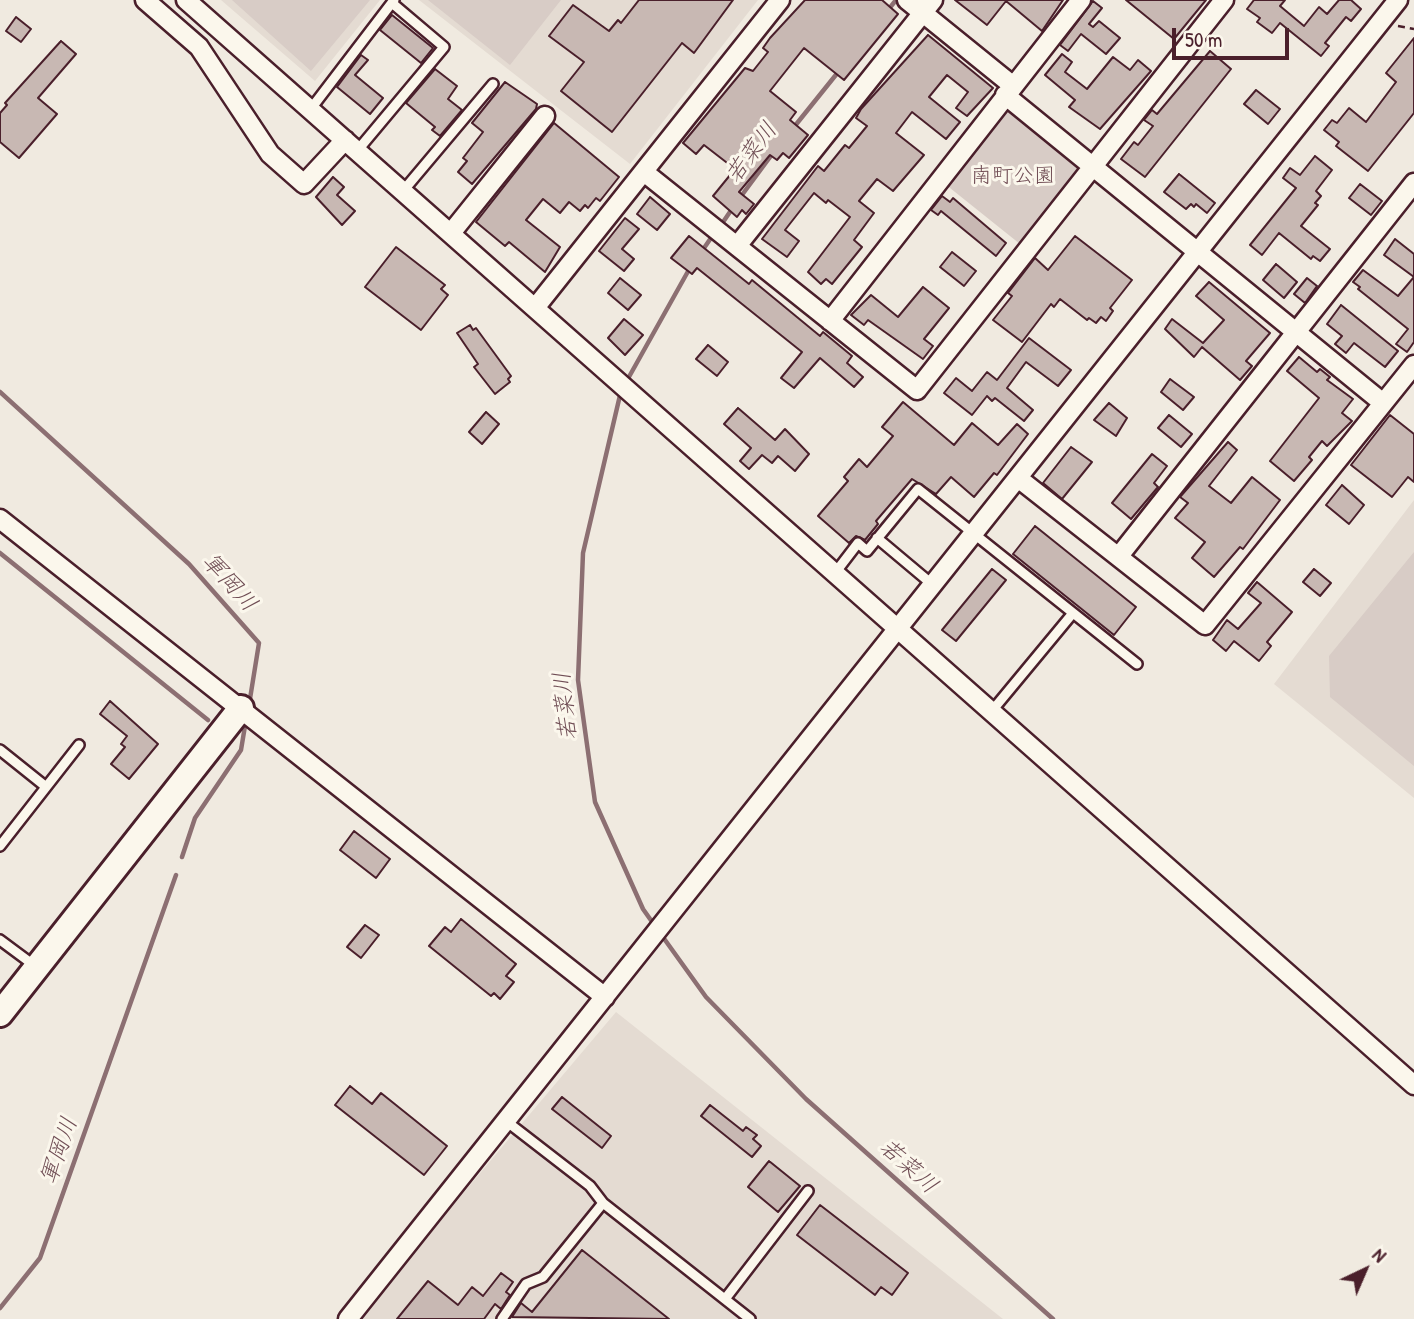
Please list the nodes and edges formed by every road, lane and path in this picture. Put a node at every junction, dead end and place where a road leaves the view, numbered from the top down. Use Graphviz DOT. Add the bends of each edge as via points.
graph roads {
  1 [pos="145,0"];
  2 [pos="186,0"];
  3 [pos="780,0"];
  4 [pos="907,0"];
  5 [pos="1081,0"];
  6 [pos="1224,0"];
  7 [pos="1398,0"];
  8 [pos="393,2"];
  9 [pos="928,7"];
  10 [pos="493,84"];
  11 [pos="1009,90"];
  12 [pos="310,110"];
  13 [pos="545,116"];
  14 [pos="351,145"];
  15 [pos="1091,167"];
  16 [pos="644,172"];
  17 [pos="1414,183"];
  18 [pos="403,191"];
  19 [pos="451,233"];
  20 [pos="737,246"];
  21 [pos="1200,251"];
  22 [pos="535,308"];
  23 [pos="830,321"];
  24 [pos="1297,332"];
  25 [pos="1414,365"];
  26 [pos="1383,403"];
  27 [pos="1018,478"];
  28 [pos="0,519"];
  29 [pos="974,534"];
  30 [pos="877,538"];
  31 [pos="1119,556"];
  32 [pos="835,573"];
  33 [pos="933,585"];
  34 [pos="1073,613"];
  35 [pos="898,629"];
  36 [pos="1137,664"];
  37 [pos="241,708"];
  38 [pos="991,712"];
  39 [pos="79,745"];
  40 [pos="0,750"];
  41 [pos="45,786"];
  42 [pos="0,846"];
  43 [pos="0,940"];
  44 [pos="36,968"];
  45 [pos="605,997"];
  46 [pos="0,1014"];
  47 [pos="1414,1085"];
  48 [pos="506,1121"];
  49 [pos="808,1191"];
  50 [pos="603,1203"];
  51 [pos="724,1299"];
  52 [pos="348,1319"];
  53 [pos="502,1319"];
  54 [pos="750,1319"];
  1 -- 14 [label="street" via="199,47 270,155 304,184"];
  2 -- 12 [label="street"];
  3 -- 16 [label="street"];
  4 -- 9 [label="street"];
  5 -- 11 [label="street"];
  6 -- 15 [label="street"];
  7 -- 21 [label="street"];
  8 -- 12 [label="lane"];
  8 -- 14 [label="lane" via="444,47"];
  9 -- 11 [label="street"];
  9 -- 20 [label="street"];
  10 -- 18 [label="lane"];
  11 -- 15 [label="street"];
  11 -- 23 [label="street"];
  12 -- 14 [label="street"];
  13 -- 19 [label="street"];
  14 -- 18 [label="street"];
  15 -- 21 [label="street"];
  15 -- 23 [label="street" via="916,390"];
  16 -- 20 [label="street"];
  16 -- 22 [label="street"];
  17 -- 24 [label="street"];
  18 -- 19 [label="street"];
  19 -- 22 [label="street"];
  20 -- 23 [label="street"];
  21 -- 24 [label="street"];
  21 -- 27 [label="street"];
  22 -- 32 [label="street"];
  24 -- 26 [label="street"];
  24 -- 31 [label="street"];
  25 -- 26 [label="street"];
  26 -- 31 [label="street" via="1205,625"];
  27 -- 29 [label="street"];
  27 -- 31 [label="street"];
  28 -- 37 [label="street"];
  29 -- 30 [label="lane" via="918,489"];
  29 -- 33 [label="street"];
  29 -- 34 [label="lane"];
  30 -- 32 [label="lane" via="867,551 858,543"];
  30 -- 33 [label="lane"];
  32 -- 35 [label="street"];
  33 -- 35 [label="street"];
  34 -- 36 [label="lane"];
  34 -- 38 [label="lane"];
  35 -- 38 [label="street"];
  35 -- 45 [label="street"];
  37 -- 44 [label="street"];
  37 -- 45 [label="street"];
  38 -- 47 [label="street"];
  39 -- 41 [label="lane"];
  40 -- 41 [label="lane"];
  41 -- 42 [label="lane"];
  43 -- 44 [label="lane"];
  44 -- 46 [label="street"];
  45 -- 48 [label="street"];
  48 -- 50 [label="lane" via="590,1186"];
  48 -- 52 [label="street"];
  49 -- 51 [label="lane"];
  50 -- 51 [label="lane"];
  50 -- 53 [label="lane" via="543,1277 527,1284"];
  51 -- 54 [label="lane"];
}
